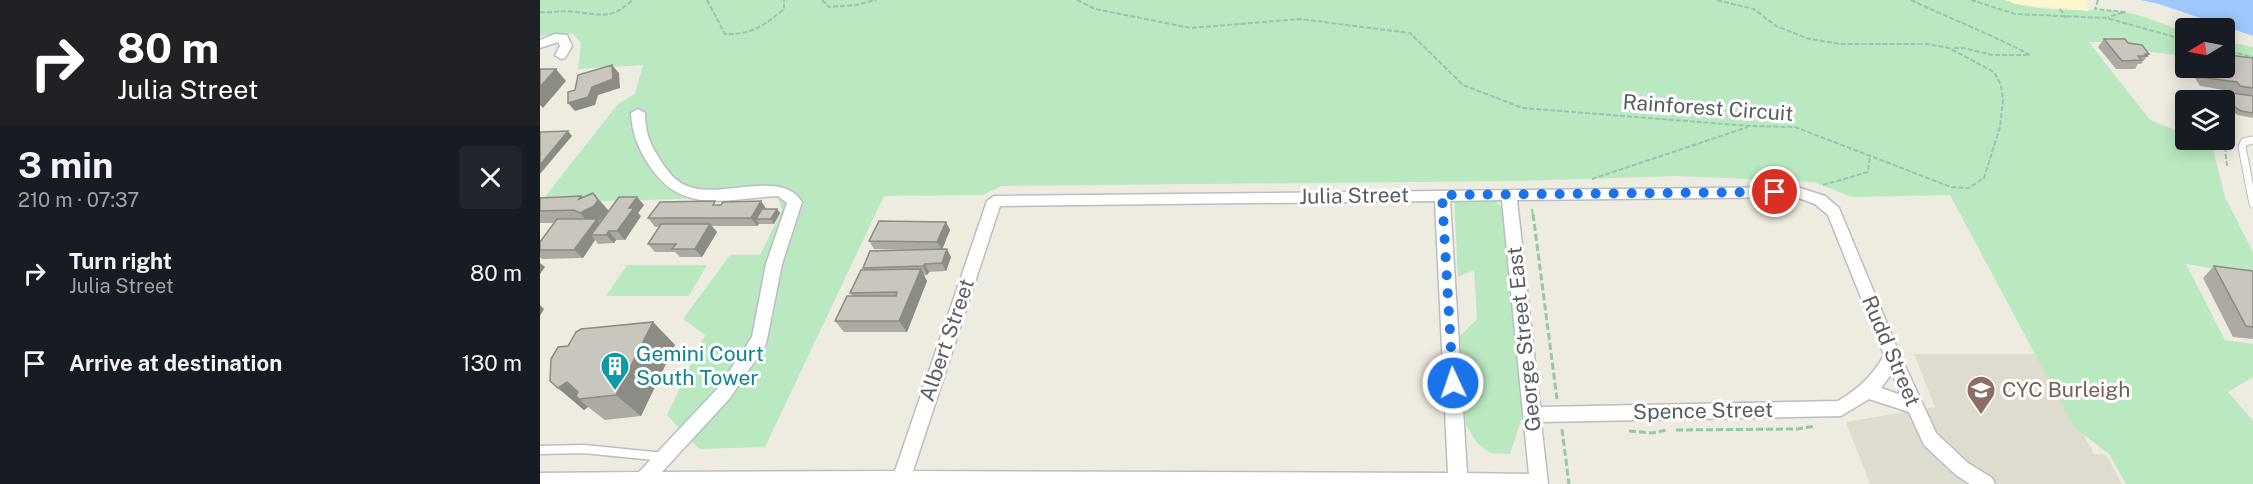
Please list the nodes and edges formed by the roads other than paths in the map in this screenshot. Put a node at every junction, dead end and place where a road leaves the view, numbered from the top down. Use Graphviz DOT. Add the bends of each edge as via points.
graph roads {
  1 [pos="540,44"];
  2 [pos="561,55"];
  3 [pos="638,113"];
  4 [pos="2253,140"];
  5 [pos="1509,194"];
  6 [pos="1442,195"];
  7 [pos="1820,200"];
  8 [pos="994,201"];
  9 [pos="2253,204"];
  10 [pos="1892,355"];
  11 [pos="1869,392"];
  12 [pos="1914,406"];
  13 [pos="1532,415"];
  14 [pos="540,450"];
  15 [pos="667,457"];
  16 [pos="644,479"];
  17 [pos="900,479"];
  18 [pos="540,481"];
  19 [pos="1024,482"];
  20 [pos="1228,482"];
  21 [pos="1458,482"];
  22 [pos="1539,483"];
  23 [pos="1986,484"];
  1 -- 2 [label="street" via="564,38 566,46"];
  3 -- 15 [label="street" via="643,145 659,170 681,190 704,194 780,191 795,202 774,264 760,339 724,393"];
  4 -- 9 [label="lane" via="2244,142 2242,147"];
  5 -- 6 [label="street, Julia Street"];
  5 -- 7 [label="street, Julia Street" via="1797,192"];
  5 -- 13 [label="street, George Street East"];
  6 -- 8 [label="street, Julia Street"];
  6 -- 21 [label="street"];
  7 -- 10 [label="street, Rudd Street" via="1834,212"];
  8 -- 17 [label="street, Albert Street"];
  10 -- 11 [label="street, Spence Street"];
  10 -- 12 [label="street, Rudd Street"];
  11 -- 12 [label="street"];
  11 -- 13 [label="street, Spence Street" via="1841,408"];
  12 -- 23 [label="street, Rudd Street" via="1930,439 1962,469"];
  13 -- 22 [label="street, George Street East"];
  14 -- 15 [label="lane" via="595,450"];
  15 -- 16 [label="street"];
  16 -- 17 [label="street"];
  16 -- 18 [label="street"];
  17 -- 19 [label="street"];
  19 -- 20 [label="street"];
  20 -- 21 [label="street"];
  21 -- 22 [label="street"];
}
